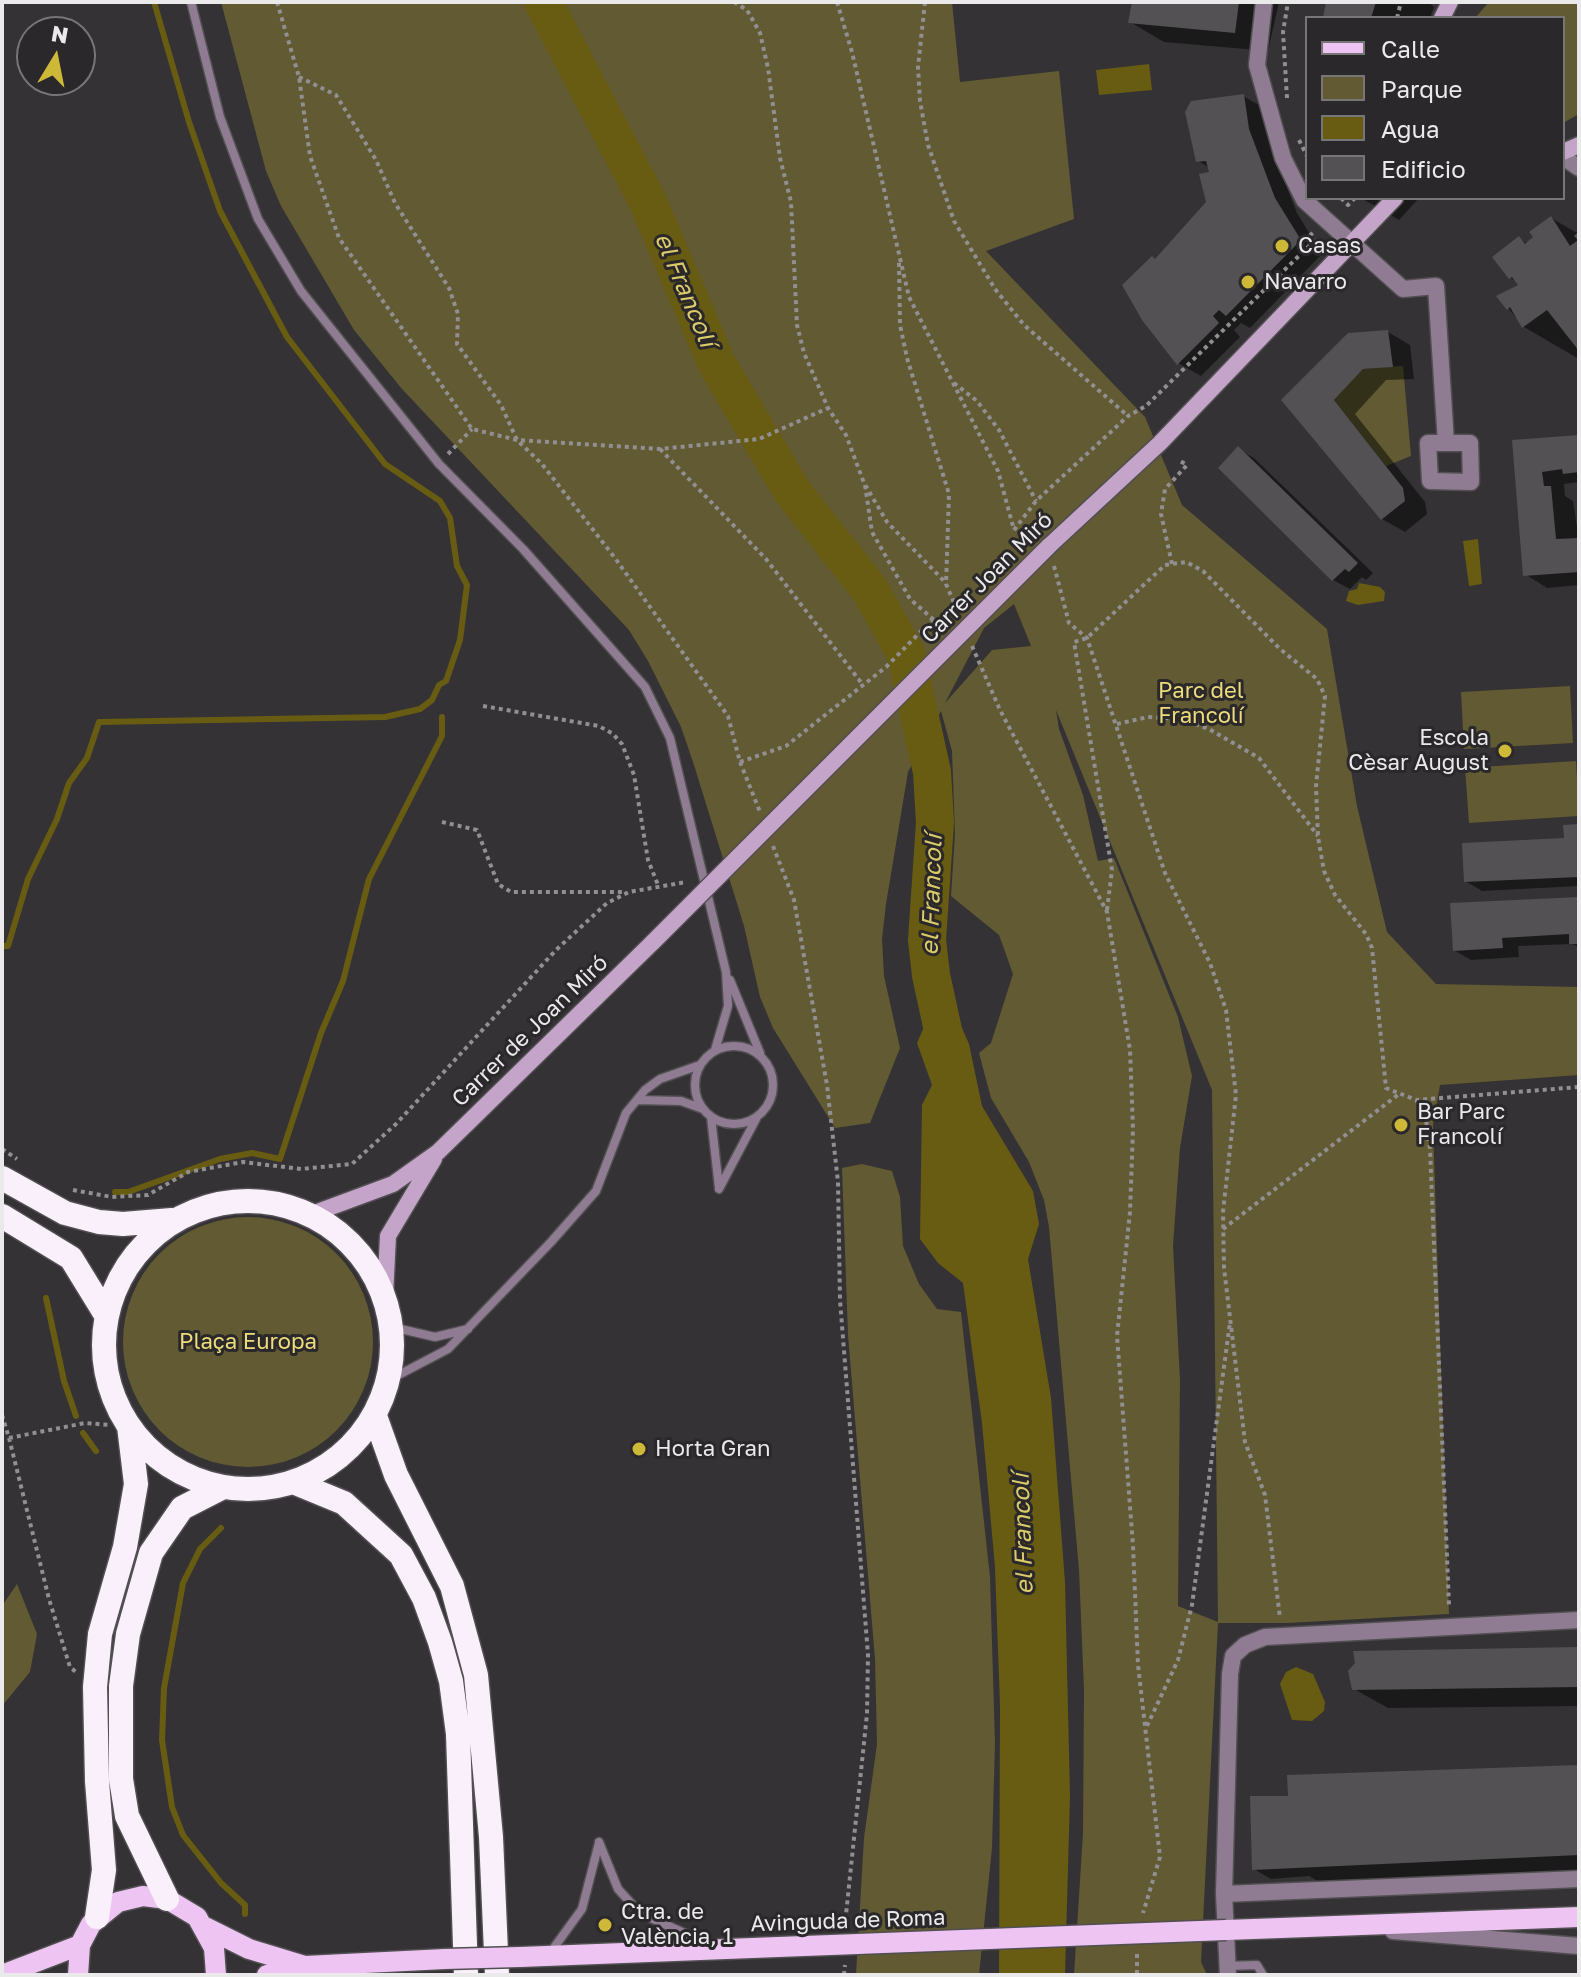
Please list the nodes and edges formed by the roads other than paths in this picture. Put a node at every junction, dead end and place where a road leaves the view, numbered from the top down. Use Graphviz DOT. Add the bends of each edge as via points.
graph roads {
  1 [pos="191,2"];
  2 [pos="1264,2"];
  3 [pos="1393,200"];
  4 [pos="1349,243"];
  5 [pos="1446,443"];
  6 [pos="653,942"];
  7 [pos="726,972"];
  8 [pos="715,1050"];
  9 [pos="762,1056"];
  10 [pos="700,1065"];
  11 [pos="637,1100"];
  12 [pos="703,1109"];
  13 [pos="711,1117"];
  14 [pos="757,1117"];
  15 [pos="438,1152"];
  16 [pos="2,1178"];
  17 [pos="312,1214"];
  18 [pos="9,1220"];
  19 [pos="175,1220"];
  20 [pos="385,1297"];
  21 [pos="106,1315"];
  22 [pos="392,1327"];
  23 [pos="469,1329"];
  24 [pos="389,1380"];
  25 [pos="375,1416"];
  26 [pos="129,1426"];
  27 [pos="293,1482"];
  28 [pos="223,1487"];
  29 [pos="1579,1620"];
  30 [pos="1579,1879"];
  31 [pos="1224,1894"];
  32 [pos="167,1899"];
  33 [pos="97,1917"];
  34 [pos="1579,1917"];
  35 [pos="1344,1926"];
  36 [pos="205,1927"];
  37 [pos="1226,1930"];
  38 [pos="80,1945"];
  39 [pos="1579,1946"];
  40 [pos="720,1950"];
  41 [pos="548,1955"];
  42 [pos="305,1966"];
  43 [pos="1228,1971"];
  44 [pos="2,1975"];
  45 [pos="78,1975"];
  46 [pos="216,1975"];
  47 [pos="267,1975"];
  48 [pos="466,1975"];
  49 [pos="497,1975"];
  50 [pos="1263,1975"];
  1 -- 7 [label="lane" via="220,117 258,219 301,291 439,464 523,549 645,687 670,738"];
  2 -- 4 [label="street" via="1257,65 1283,158 1304,200"];
  3 -- 4 [label="street, Carrer Joan Miró"];
  4 -- 5 [label="street" via="1403,289 1436,286"];
  4 -- 6 [label="street, Carrer Joan Miró, bridge" via="1160,443 1049,546"];
  6 -- 15 [label="street, Carrer de Joan Miró"];
  7 -- 8 [label="lane" via="728,1006"];
  7 -- 9 [label="lane"];
  8 -- 9 [label="lane" via="740,1046"];
  8 -- 10 [label="lane"];
  9 -- 14 [label="lane" via="773,1088"];
  10 -- 11 [label="lane" via="660,1079"];
  10 -- 12 [label="lane" via="695,1088"];
  11 -- 12 [label="lane" via="681,1101"];
  11 -- 23 [label="lane" via="615,1137 596,1191"];
  12 -- 13 [label="lane"];
  13 -- 14 [label="lane" via="734,1124"];
  13 -- 14 [label="lane" via="719,1189"];
  15 -- 17 [label="street, Carrer de Joan Miró" via="393,1184"];
  15 -- 20 [label="street, Carrer de Joan Miró" via="388,1236"];
  16 -- 19 [label="highway" via="65,1213 99,1222"];
  17 -- 19 [label="highway" via="245,1200"];
  17 -- 20 [label="highway" via="351,1243"];
  18 -- 21 [label="highway" via="71,1258"];
  19 -- 21 [label="highway" via="155,1234 124,1271"];
  20 -- 22 [label="highway"];
  21 -- 26 [label="highway" via="106,1373"];
  22 -- 23 [label="lane" via="435,1337"];
  22 -- 24 [label="highway"];
  23 -- 24 [label="lane" via="448,1349"];
  24 -- 25 [label="highway"];
  25 -- 27 [label="highway" via="349,1449"];
  25 -- 49 [label="highway" via="396,1475 452,1586 476,1675"];
  26 -- 28 [label="highway" via="170,1466"];
  26 -- 33 [label="highway" via="136,1484 125,1547 100,1634 95,1687 104,1870"];
  27 -- 28 [label="highway"];
  27 -- 48 [label="highway" via="344,1503 401,1555 440,1642 458,1734"];
  28 -- 32 [label="highway" via="182,1508 151,1553 126,1647 121,1686 127,1816"];
  29 -- 31 [label="street" via="1265,1637 1245,1645 1233,1656 1230,1674"];
  30 -- 31 [label="street"];
  31 -- 37 [label="street"];
  32 -- 33 [label="main road" via="127,1899"];
  32 -- 36 [label="main road, Avinguda de Roma" via="188,1909"];
  33 -- 38 [label="main road"];
  34 -- 35 [label="main road, Avinguda de Roma"];
  35 -- 37 [label="main road, Avinguda de Roma"];
  35 -- 39 [label="street, Avinguda de Roma"];
  36 -- 42 [label="main road, Avinguda de Roma" via="249,1949"];
  36 -- 46 [label="main road" via="214,1948"];
  37 -- 40 [label="main road, Avinguda de Roma, bridge"];
  37 -- 43 [label="street"];
  38 -- 44 [label="main road"];
  38 -- 45 [label="main road"];
  40 -- 41 [label="main road, Avinguda de Roma"];
  40 -- 41 [label="lane" via="640,1913 618,1889 599,1842 582,1909"];
  41 -- 42 [label="main road, Avinguda de Roma, bridge"];
  42 -- 47 [label="main road, Avinguda de Roma"];
  43 -- 50 [label="lane" via="1257,1965"];
}
